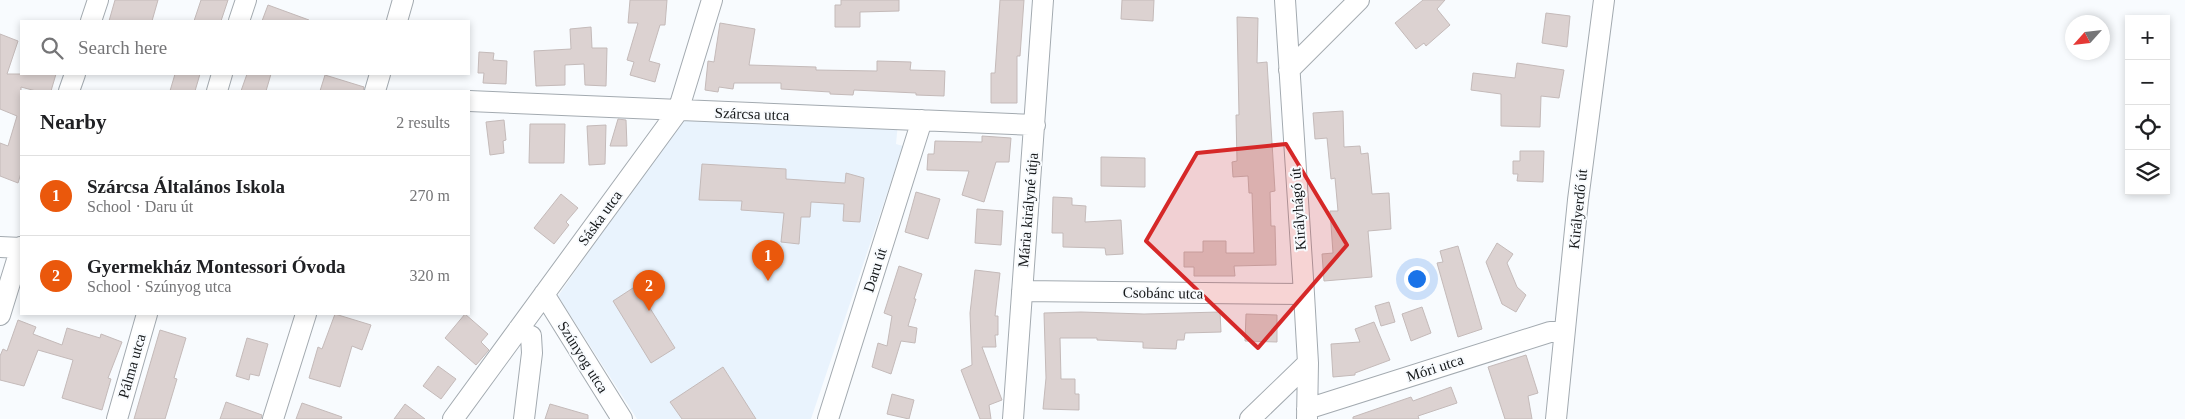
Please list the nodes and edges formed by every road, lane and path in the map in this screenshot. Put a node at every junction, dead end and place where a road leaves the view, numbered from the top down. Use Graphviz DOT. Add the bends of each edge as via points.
graph roads {
  1 [pos="98,0"];
  2 [pos="246,0"];
  3 [pos="404,0"];
  4 [pos="712,0"];
  5 [pos="1043,0"];
  6 [pos="1285,0"];
  7 [pos="1358,0"];
  8 [pos="1604,0"];
  9 [pos="91,20"];
  10 [pos="239,20"];
  11 [pos="397,20"];
  12 [pos="1289,70"];
  13 [pos="75,75"];
  14 [pos="222,75"];
  15 [pos="380,75"];
  16 [pos="70,90"];
  17 [pos="217,90"];
  18 [pos="375,90"];
  19 [pos="470,101"];
  20 [pos="678,111"];
  21 [pos="922,120"];
  22 [pos="1035,125"];
  23 [pos="0,247"];
  24 [pos="20,248"];
  25 [pos="20,251"];
  26 [pos="1022,291"];
  27 [pos="544,294"];
  28 [pos="1304,294"];
  29 [pos="0,315"];
  30 [pos="147,315"];
  31 [pos="306,315"];
  32 [pos="559,318"];
  33 [pos="1564,332"];
  34 [pos="524,333"];
  35 [pos="1308,363"];
  36 [pos="1307,414"];
  37 [pos="116,419"];
  38 [pos="273,419"];
  39 [pos="453,419"];
  40 [pos="524,419"];
  41 [pos="622,419"];
  42 [pos="828,419"];
  43 [pos="1012,419"];
  44 [pos="1250,419"];
  45 [pos="1556,419"];
  1 -- 9 [label="street"];
  2 -- 10 [label="street"];
  3 -- 11 [label="street"];
  4 -- 20 [label="street, Sáska utca"];
  5 -- 22 [label="street, Mária királyné útja"];
  6 -- 12 [label="street, Királyhágó út"];
  7 -- 12 [label="street"];
  8 -- 33 [label="street, Királyerdő út"];
  12 -- 28 [label="street, Királyhágó út"];
  13 -- 16 [label="street"];
  14 -- 17 [label="street"];
  15 -- 18 [label="street"];
  19 -- 20 [label="street, Szárcsa utca"];
  20 -- 21 [label="street, Szárcsa utca"];
  20 -- 27 [label="street, Sáska utca"];
  21 -- 22 [label="street, Szárcsa utca"];
  21 -- 42 [label="street, Daru út"];
  22 -- 26 [label="street, Mária királyné útja"];
  23 -- 24 [label="street"];
  25 -- 29 [label="street"];
  26 -- 28 [label="street, Csobánc utca"];
  26 -- 43 [label="street, Mária királyné útja"];
  27 -- 32 [label="street, Szúnyog utca"];
  27 -- 34 [label="street, Sáska utca"];
  28 -- 35 [label="street, Királyhágó út"];
  30 -- 37 [label="street, Pálma utca"];
  31 -- 38 [label="street"];
  32 -- 34 [label="street"];
  32 -- 41 [label="street, Szúnyog utca"];
  33 -- 36 [label="street, Móri utca" via="1550,332"];
  33 -- 45 [label="street, Királyerdő út"];
  34 -- 39 [label="street, Sáska utca"];
  34 -- 40 [label="street" via="532,353"];
  35 -- 36 [label="street, Királyhágó út"];
  35 -- 44 [label="street"];
}
